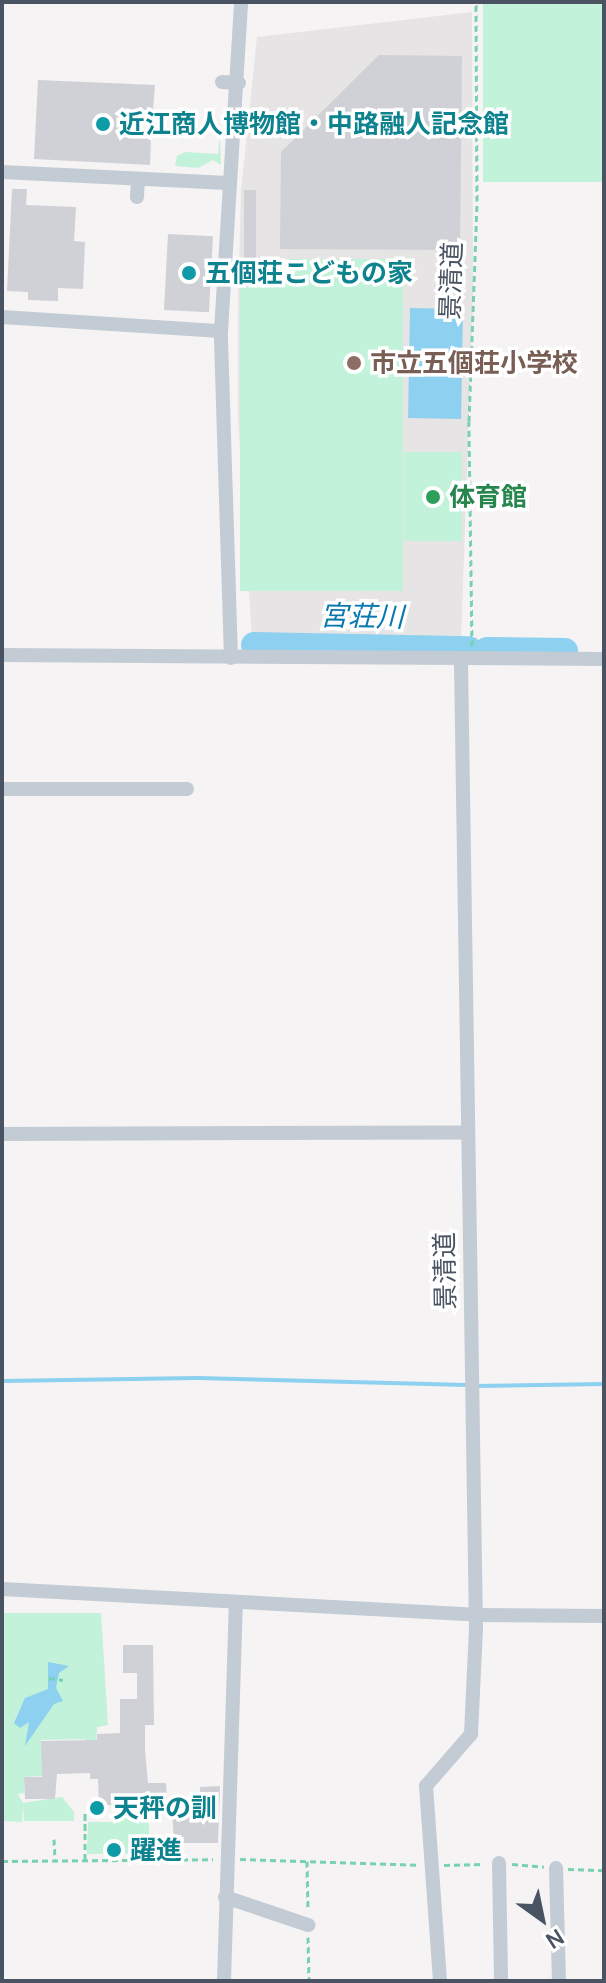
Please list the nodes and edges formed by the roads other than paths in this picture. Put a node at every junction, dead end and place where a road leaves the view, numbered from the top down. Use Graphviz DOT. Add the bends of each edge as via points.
graph roads {
  1 [pos="241,2"];
  2 [pos="222,82"];
  3 [pos="239,83"];
  4 [pos="2,172"];
  5 [pos="138,179"];
  6 [pos="228,183"];
  7 [pos="137,197"];
  8 [pos="2,317"];
  9 [pos="221,331"];
  10 [pos="2,655"];
  11 [pos="467,657"];
  12 [pos="231,658"];
  13 [pos="604,659"];
  14 [pos="2,789"];
  15 [pos="187,789"];
  16 [pos="466,1132"];
  17 [pos="2,1134"];
  18 [pos="2,1589"];
  19 [pos="236,1602"];
  20 [pos="475,1615"];
  21 [pos="604,1616"];
  22 [pos="499,1863"];
  23 [pos="556,1868"];
  24 [pos="225,1897"];
  25 [pos="308,1925"];
  26 [pos="224,1981"];
  27 [pos="440,1981"];
  28 [pos="501,1981"];
  29 [pos="559,1981"];
  1 -- 3 [label="street"];
  2 -- 3 [label="street"];
  3 -- 6 [label="street"];
  4 -- 5 [label="street"];
  5 -- 6 [label="street" via="166,172"];
  5 -- 7 [label="street"];
  6 -- 9 [label="street"];
  8 -- 9 [label="street"];
  9 -- 12 [label="street"];
  10 -- 12 [label="street"];
  11 -- 12 [label="street"];
  11 -- 13 [label="street"];
  11 -- 16 [label="street, 景清道"];
  14 -- 15 [label="street"];
  16 -- 17 [label="street"];
  16 -- 20 [label="street, 景清道"];
  18 -- 19 [label="street"];
  19 -- 20 [label="street"];
  19 -- 24 [label="street"];
  20 -- 21 [label="street"];
  20 -- 27 [label="street, 景清道" via="471,1734 426,1786"];
  22 -- 28 [label="street"];
  23 -- 29 [label="street"];
  24 -- 25 [label="street"];
  24 -- 26 [label="street"];
}
